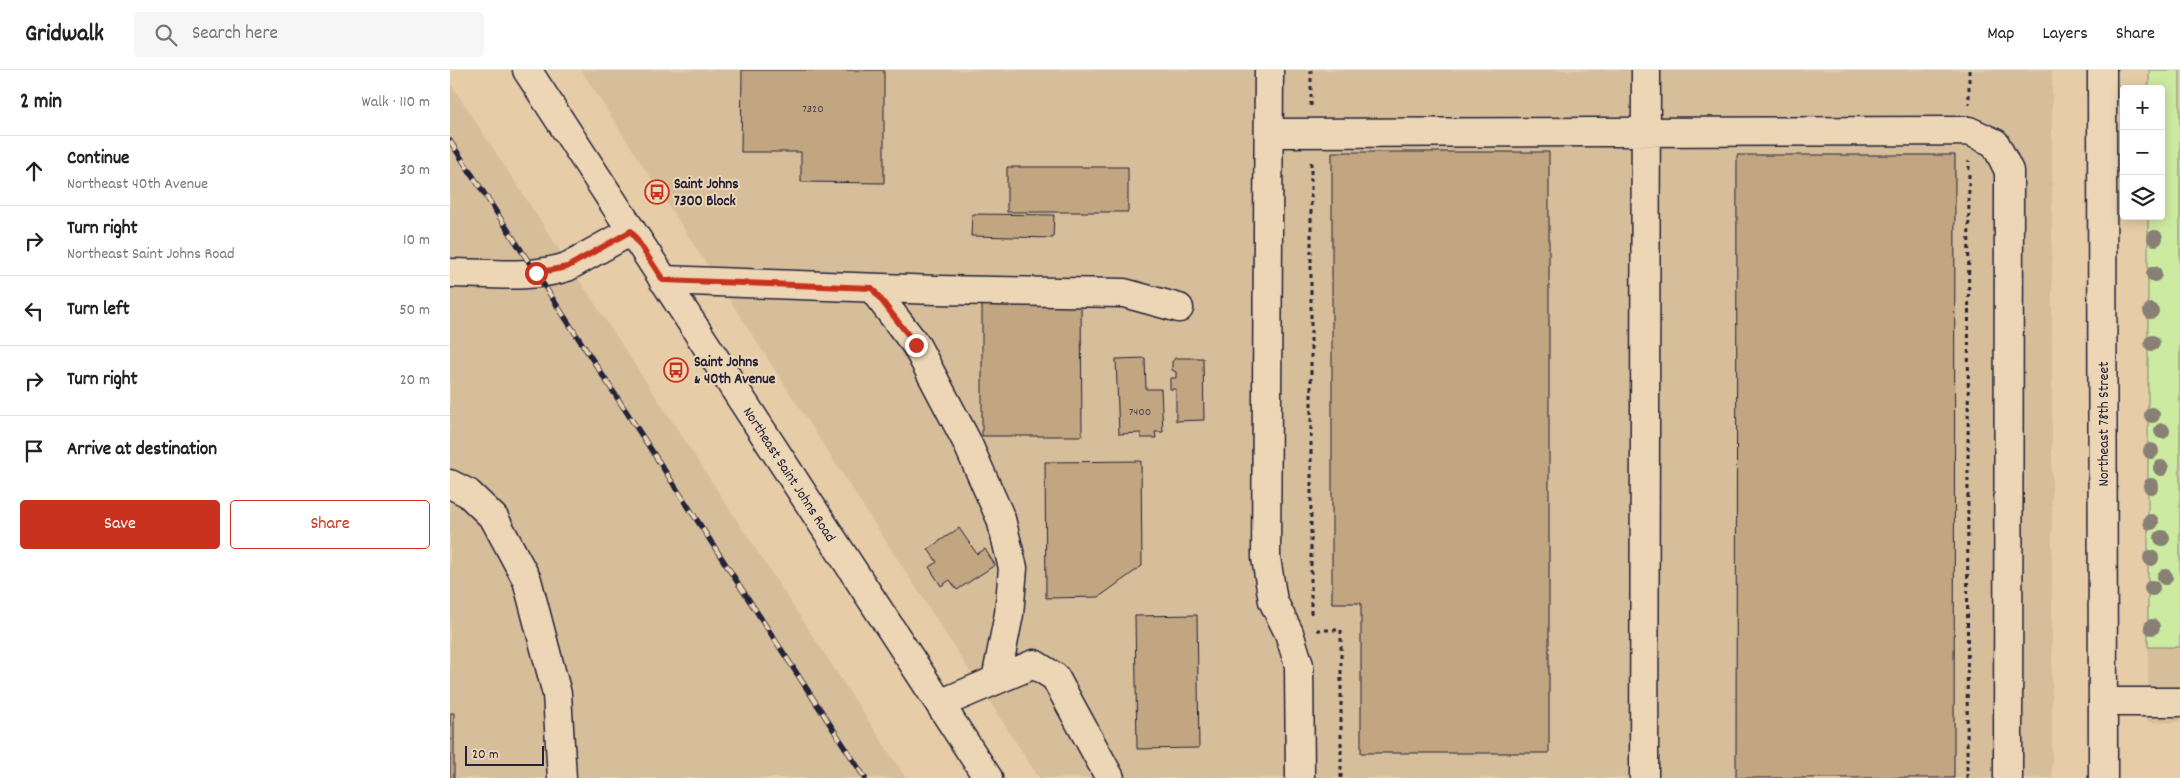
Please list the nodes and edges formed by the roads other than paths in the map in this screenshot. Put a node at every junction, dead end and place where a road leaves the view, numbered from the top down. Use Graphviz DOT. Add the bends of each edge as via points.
graph roads {
  1 [pos="527,70"];
  2 [pos="1269,70"];
  3 [pos="1646,70"];
  4 [pos="2102,70"];
  5 [pos="1646,132"];
  6 [pos="1270,133"];
  7 [pos="631,231"];
  8 [pos="450,273"];
  9 [pos="663,280"];
  10 [pos="872,288"];
  11 [pos="1180,308"];
  12 [pos="450,484"];
  13 [pos="996,680"];
  14 [pos="2103,702"];
  15 [pos="2180,702"];
  16 [pos="940,704"];
  17 [pos="562,778"];
  18 [pos="988,778"];
  19 [pos="1110,778"];
  20 [pos="1300,778"];
  21 [pos="1644,778"];
  22 [pos="2008,778"];
  23 [pos="2103,778"];
  1 -- 7 [label="main road, Northeast Saint Johns Road"];
  2 -- 6 [label="main road"];
  3 -- 5 [label="main road"];
  4 -- 14 [label="main road, Northeast 78th Street"];
  5 -- 6 [label="main road"];
  5 -- 21 [label="main road"];
  5 -- 22 [label="main road" via="1969,131 1995,143 2009,171"];
  6 -- 20 [label="main road" via="1266,558 1273,600 1300,665"];
  7 -- 8 [label="main road" via="556,270"];
  7 -- 9 [label="main road, Northeast Saint Johns Road"];
  9 -- 10 [label="main road"];
  9 -- 16 [label="main road, Northeast Saint Johns Road"];
  10 -- 11 [label="main road" via="1124,293"];
  10 -- 13 [label="main road" via="916,345 966,440 1001,519 1013,568 1009,614"];
  12 -- 17 [label="main road" via="468,493 494,518 527,580 557,694"];
  13 -- 16 [label="main road"];
  13 -- 19 [label="main road" via="1034,664 1055,677"];
  14 -- 15 [label="main road"];
  14 -- 23 [label="main road, Northeast 78th Street"];
  16 -- 18 [label="main road, Northeast Saint Johns Road"];
}
